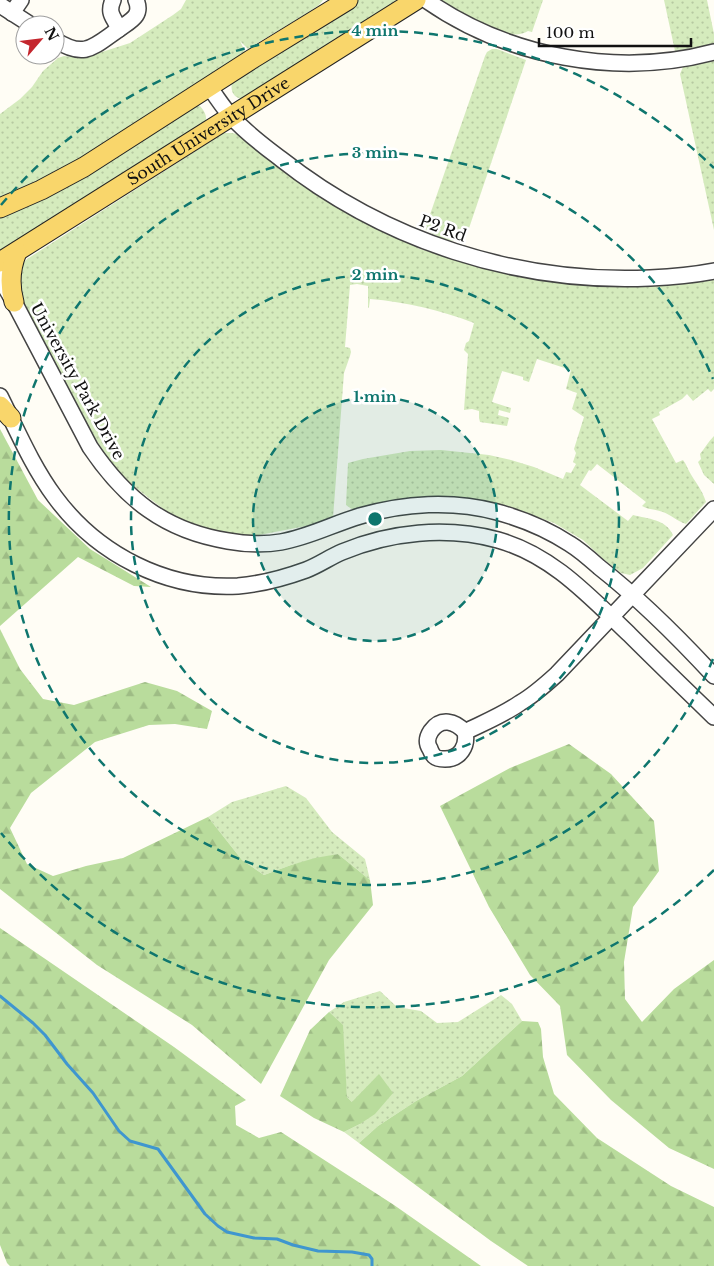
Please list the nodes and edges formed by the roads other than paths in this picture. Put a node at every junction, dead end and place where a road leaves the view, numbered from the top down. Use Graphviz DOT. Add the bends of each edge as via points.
graph roads {
  1 [pos="21,0"];
  2 [pos="113,0"];
  3 [pos="136,0"];
  4 [pos="347,0"];
  5 [pos="416,0"];
  6 [pos="426,0"];
  7 [pos="6,9"];
  8 [pos="119,29"];
  9 [pos="65,46"];
  10 [pos="714,52"];
  11 [pos="209,87"];
  12 [pos="231,117"];
  13 [pos="0,208"];
  14 [pos="17,252"];
  15 [pos="0,262"];
  16 [pos="714,271"];
  17 [pos="0,278"];
  18 [pos="14,302"];
  19 [pos="0,396"];
  20 [pos="6,412"];
  21 [pos="714,509"];
  22 [pos="337,524"];
  23 [pos="343,552"];
  24 [pos="632,595"];
  25 [pos="611,617"];
  26 [pos="714,676"];
  27 [pos="714,717"];
  28 [pos="465,732"];
  1 -- 7 [label="street"];
  2 -- 8 [label="street" via="111,15"];
  3 -- 8 [label="street" via="138,13"];
  4 -- 11 [label="main road"];
  5 -- 12 [label="main road, South University Drive"];
  6 -- 10 [label="street" via="469,27 502,41 560,57 620,63 677,60"];
  8 -- 9 [label="street" via="90,48 74,50"];
  11 -- 12 [label="street, P2 Rd"];
  11 -- 13 [label="main road" via="84,167"];
  12 -- 14 [label="main road, South University Drive"];
  12 -- 16 [label="street, P2 Rd" via="294,170 323,189 390,226 453,252 525,270 597,278 670,277"];
  14 -- 15 [label="main road, South University Drive"];
  14 -- 18 [label="main road" via="10,275"];
  17 -- 18 [label="street, University Park Drive"];
  18 -- 22 [label="street, University Park Drive" via="90,446 114,479 147,509 170,524 193,533 238,543 279,542"];
  19 -- 20 [label="street"];
  20 -- 23 [label="street" via="42,478 70,516 103,545 147,570 193,583 238,586 280,579"];
  21 -- 24 [label="street"];
  22 -- 23 [label="street"];
  22 -- 24 [label="street, University Park Drive" via="404,506 447,505 496,512 522,520 571,544"];
  23 -- 25 [label="street" via="391,537 434,532 472,534 498,540 542,558 560,570"];
  24 -- 25 [label="street"];
  24 -- 26 [label="street, University Park Drive"];
  25 -- 27 [label="street"];
  25 -- 28 [label="street" via="541,688 512,708"];
}
